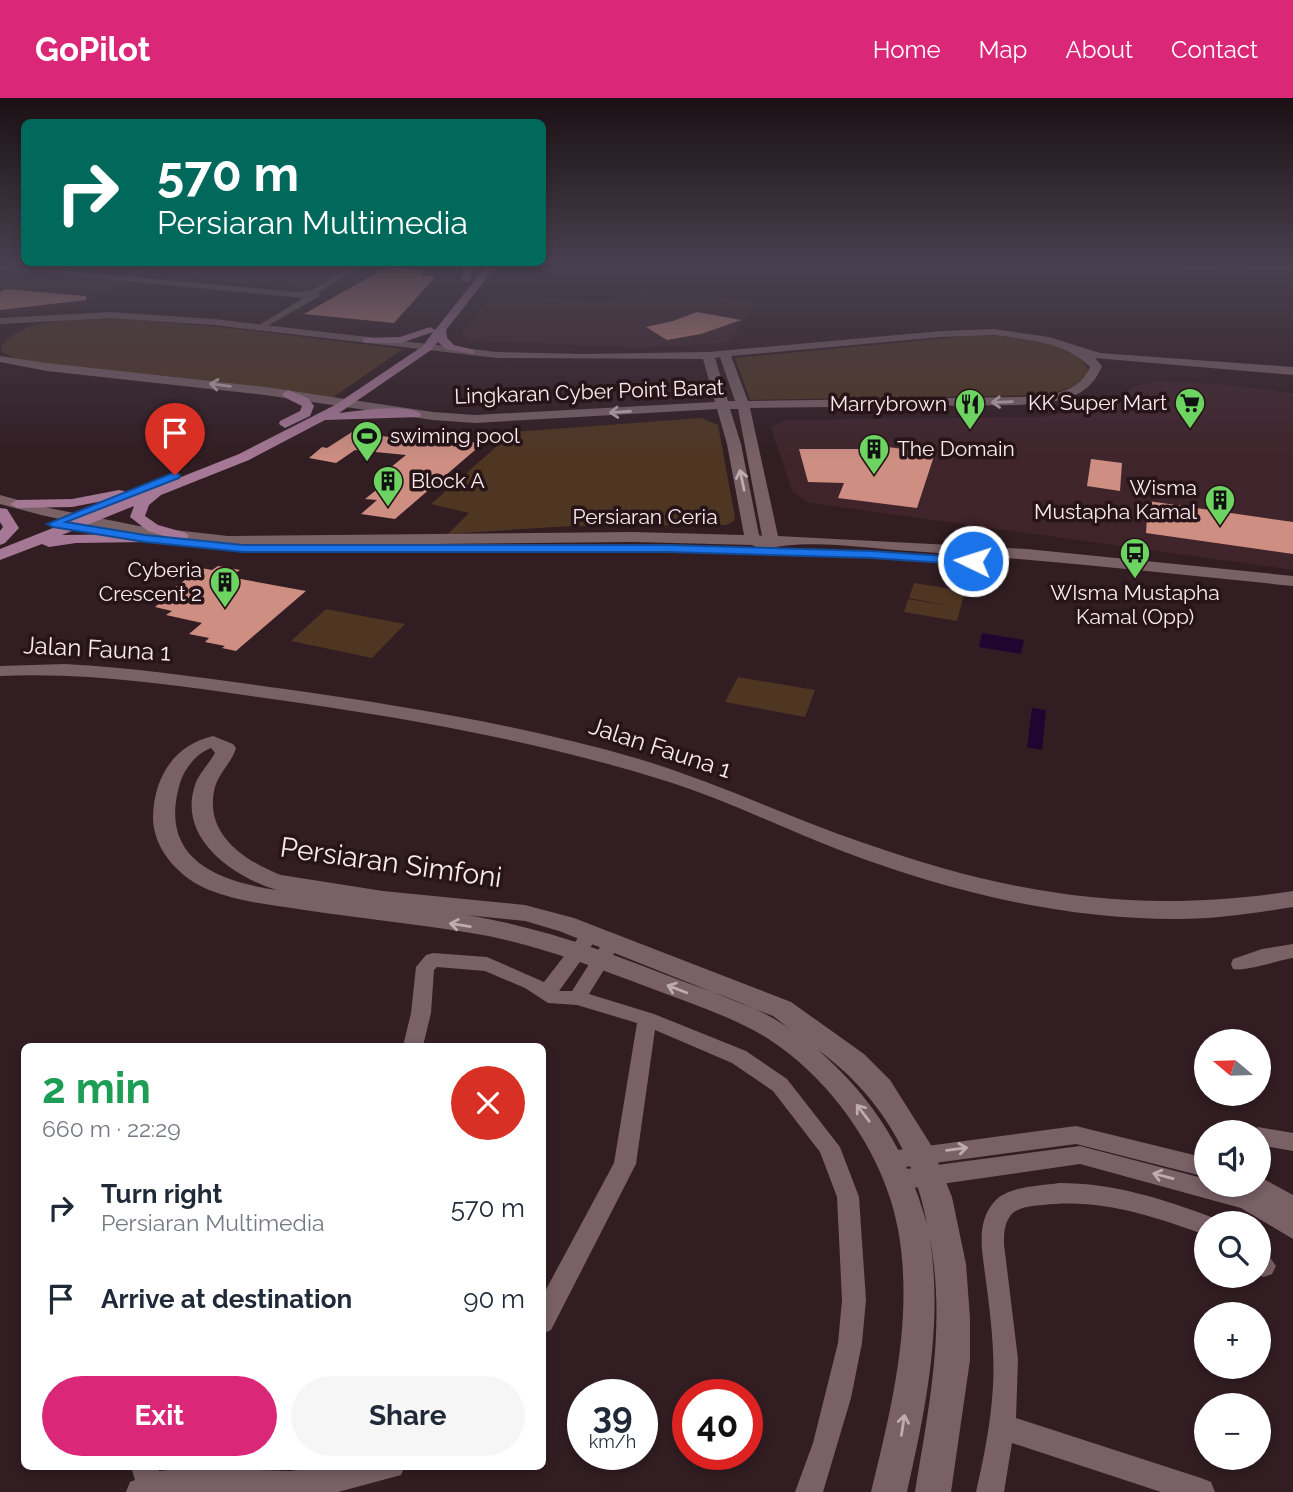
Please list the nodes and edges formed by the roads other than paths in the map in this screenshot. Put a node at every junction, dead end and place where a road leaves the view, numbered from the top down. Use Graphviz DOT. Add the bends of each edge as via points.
graph roads {
  1 [pos="281,330"];
  2 [pos="430,330"];
  3 [pos="442,332"];
  4 [pos="367,341"];
  5 [pos="413,346"];
  6 [pos="427,348"];
  7 [pos="1080,350"];
  8 [pos="470,352"];
  9 [pos="724,354"];
  10 [pos="708,355"];
  11 [pos="0,359"];
  12 [pos="1293,372"];
  13 [pos="1094,376"];
  14 [pos="1293,380"];
  15 [pos="288,394"];
  16 [pos="341,402"];
  17 [pos="789,404"];
  18 [pos="724,405"];
  19 [pos="743,405"];
  20 [pos="689,408"];
  21 [pos="415,414"];
  22 [pos="728,421"];
  23 [pos="313,423"];
  24 [pos="749,429"];
  25 [pos="215,460"];
  26 [pos="163,485"];
  27 [pos="18,504"];
  28 [pos="1,508"];
  29 [pos="766,517"];
  30 [pos="69,521"];
  31 [pos="748,521"];
  32 [pos="181,536"];
  33 [pos="145,538"];
  34 [pos="695,538"];
  35 [pos="0,540"];
  36 [pos="763,541"];
  37 [pos="837,542"];
  38 [pos="0,546"];
  39 [pos="668,548"];
  40 [pos="853,554"];
  41 [pos="0,556"];
  42 [pos="1293,581"];
  43 [pos="1293,592"];
  44 [pos="0,671"];
  45 [pos="216,843"];
  46 [pos="194,873"];
  47 [pos="1293,899"];
  48 [pos="595,946"];
  49 [pos="1293,951"];
  50 [pos="1240,964"];
  51 [pos="548,991"];
  52 [pos="577,998"];
  53 [pos="647,1019"];
  54 [pos="414,1043"];
  55 [pos="1271,1138"];
  56 [pos="1293,1142"];
  57 [pos="924,1164"];
  58 [pos="1194,1165"];
  59 [pos="895,1170"];
  60 [pos="1271,1194"];
  61 [pos="1293,1207"];
  62 [pos="1194,1221"];
  63 [pos="1293,1228"];
  64 [pos="546,1315"];
  65 [pos="1002,1426"];
  66 [pos="376,1470"];
  67 [pos="144,1481"];
  68 [pos="809,1492"];
  69 [pos="889,1492"];
  70 [pos="933,1492"];
  71 [pos="990,1492"];
  72 [pos="1201,1492"];
  1 -- 4 [label="street"];
  2 -- 4 [label="main road" via="401,340"];
  2 -- 5 [label="main road"];
  3 -- 6 [label="main road"];
  3 -- 8 [label="main road" via="446,345"];
  4 -- 5 [label="street"];
  5 -- 6 [label="street"];
  5 -- 16 [label="main road"];
  6 -- 8 [label="street"];
  6 -- 16 [label="main road"];
  7 -- 9 [label="street" via="1023,335 978,332"];
  7 -- 12 [label="street" via="1115,358"];
  7 -- 13 [label="street" via="1096,366"];
  8 -- 10 [label="street" via="582,357"];
  9 -- 10 [label="street"];
  9 -- 19 [label="street"];
  10 -- 18 [label="street"];
  15 -- 11 [label="street, Lingkaran Cyber Point Barat, one-way"];
  13 -- 14 [label="street, Lingkaran Cyber Point Barat" via="1126,368"];
  13 -- 17 [label="street, Lingkaran Cyber Point Barat, one-way" via="1079,390 1051,398"];
  15 -- 16 [label="street, Lingkaran Cyber Point Barat"];
  15 -- 25 [label="main road" via="307,403 305,412"];
  16 -- 21 [label="street, Lingkaran Cyber Point Barat"];
  16 -- 23 [label="main road"];
  16 -- 25 [label="main road"];
  17 -- 19 [label="street, Lingkaran Cyber Point Barat"];
  17 -- 24 [label="street" via="757,413"];
  18 -- 19 [label="street, Lingkaran Cyber Point Barat"];
  18 -- 20 [label="street, Lingkaran Cyber Point Barat"];
  18 -- 22 [label="street"];
  19 -- 24 [label="street"];
  20 -- 21 [label="street, Lingkaran Cyber Point Barat, one-way" via="520,419"];
  20 -- 22 [label="street" via="713,412"];
  21 -- 23 [label="main road" via="364,413"];
  31 -- 22 [label="street, one-way"];
  23 -- 26 [label="main road" via="244,457"];
  24 -- 29 [label="street"];
  25 -- 26 [label="main road"];
  26 -- 27 [label="main road" via="88,501"];
  26 -- 30 [label="main road"];
  26 -- 32 [label="main road" via="143,503 137,517 153,528"];
  27 -- 28 [label="street, Persiaran Ceria"];
  27 -- 30 [label="street, Persiaran Ceria"];
  28 -- 30 [label="street, Persiaran Ceria"];
  28 -- 35 [label="main road" via="11,528"];
  29 -- 36 [label="street"];
  29 -- 37 [label="street" via="786,532"];
  30 -- 32 [label="street, Persiaran Ceria"];
  30 -- 33 [label="street, Persiaran Ceria"];
  30 -- 38 [label="main road"];
  30 -- 41 [label="main road"];
  31 -- 34 [label="street" via="739,531"];
  31 -- 36 [label="street"];
  32 -- 34 [label="street, Persiaran Ceria" via="255,542"];
  33 -- 39 [label="street, Persiaran Ceria" via="257,549"];
  33 -- 41 [label="main road" via="68,539"];
  34 -- 36 [label="street, Persiaran Ceria"];
  36 -- 37 [label="street, Persiaran Ceria"];
  36 -- 39 [label="street"];
  36 -- 40 [label="street"];
  37 -- 42 [label="street, Persiaran Ceria" via="1076,558"];
  39 -- 40 [label="street, Persiaran Ceria"];
  40 -- 43 [label="street, Persiaran Ceria" via="1051,567"];
  44 -- 47 [label="street, Jalan Fauna 1" via="56,668 150,675 540,738 685,780 911,867 1022,895 1118,910 1182,912 1255,907"];
  45 -- 46 [label="street" via="226,859 222,867"];
  45 -- 46 [label="street, Persiaran Simfoni" via="204,825 201,801 226,748 205,742 179,764 161,816 175,856"];
  45 -- 48 [label="street, Persiaran Simfoni" via="246,869 277,881 383,899 525,913"];
  48 -- 46 [label="street, Persiaran Simfoni, one-way" via="258,895 220,886"];
  48 -- 51 [label="street"];
  48 -- 52 [label="street"];
  48 -- 57 [label="street, Persiaran Simfoni" via="764,1000 803,1023 855,1062 880,1088"];
  59 -- 48 [label="street, Persiaran Simfoni, one-way" via="878,1134 854,1101 790,1040"];
  49 -- 50 [label="street"];
  51 -- 52 [label="street" via="555,998"];
  51 -- 54 [label="street" via="487,964 433,960 425,967"];
  52 -- 53 [label="street"];
  53 -- 64 [label="street" via="625,1164"];
  53 -- 68 [label="street" via="739,1057 780,1086 829,1147 844,1184 854,1300 850,1343"];
  55 -- 56 [label="street"];
  57 -- 58 [label="street, one-way" via="1076,1135"];
  57 -- 59 [label="street"];
  63 -- 57 [label="street, one-way" via="1248,1200 1080,1155"];
  57 -- 70 [label="street, Persiaran Simfoni" via="937,1197 950,1264 954,1318 953,1360"];
  69 -- 59 [label="street, Persiaran Simfoni, one-way" via="920,1319 913,1228"];
  60 -- 61 [label="street"];
  62 -- 65 [label="street" via="1134,1199 1084,1192 1047,1194 1003,1206 993,1230 1005,1344"];
  65 -- 71 [label="street"];
  65 -- 72 [label="street"];
  66 -- 67 [label="street" via="337,1480 289,1484"];
}
